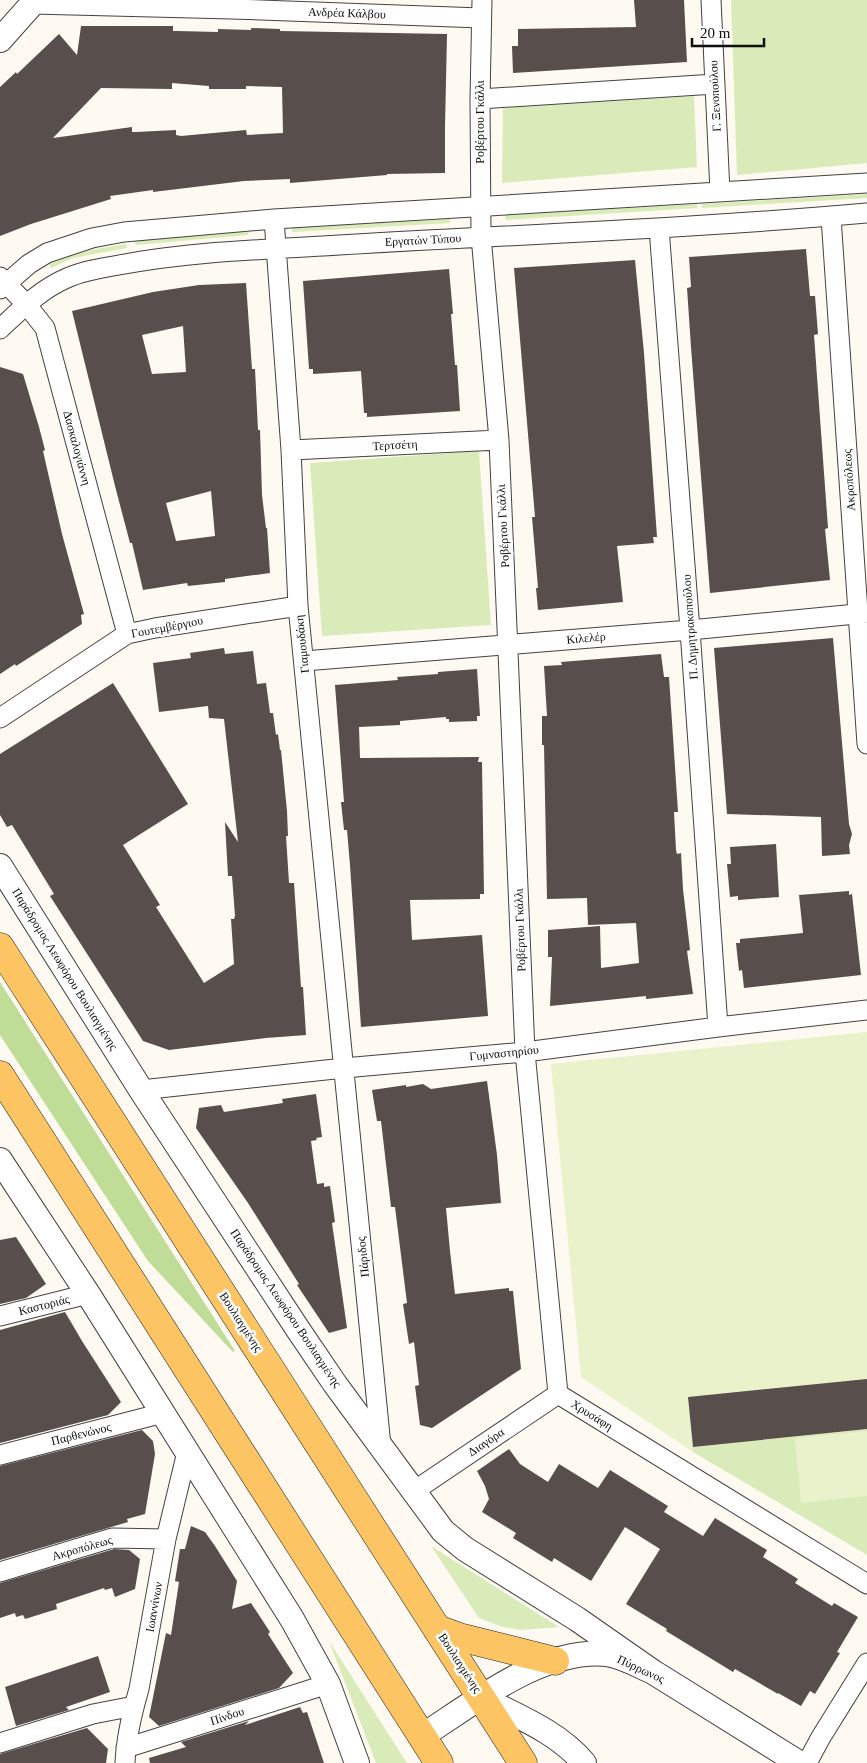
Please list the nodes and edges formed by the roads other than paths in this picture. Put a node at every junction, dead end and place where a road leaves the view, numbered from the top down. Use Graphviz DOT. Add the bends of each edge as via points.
graph roads {
  1 [pos="711,0"];
  2 [pos="32,2"];
  3 [pos="232,4"];
  4 [pos="481,9"];
  5 [pos="0,40"];
  6 [pos="715,84"];
  7 [pos="480,99"];
  8 [pos="867,183"];
  9 [pos="720,192"];
  10 [pos="480,208"];
  11 [pos="867,213"];
  12 [pos="831,216"];
  13 [pos="274,219"];
  14 [pos="658,228"];
  15 [pos="481,236"];
  16 [pos="275,249"];
  17 [pos="2,283"];
  18 [pos="26,304"];
  19 [pos="0,329"];
  20 [pos="499,440"];
  21 [pos="291,450"];
  22 [pos="298,606"];
  23 [pos="862,613"];
  24 [pos="690,630"];
  25 [pos="127,634"];
  26 [pos="508,645"];
  27 [pos="304,661"];
  28 [pos="0,718"];
  29 [pos="867,744"];
  30 [pos="0,866"];
  31 [pos="0,947"];
  32 [pos="867,1010"];
  33 [pos="718,1027"];
  34 [pos="525,1052"];
  35 [pos="344,1068"];
  36 [pos="0,1076"];
  37 [pos="141,1090"];
  38 [pos="0,1160"];
  39 [pos="88,1294"];
  40 [pos="0,1316"];
  41 [pos="558,1394"];
  42 [pos="163,1413"];
  43 [pos="381,1446"];
  44 [pos="187,1452"];
  45 [pos="0,1455"];
  46 [pos="414,1491"];
  47 [pos="166,1538"];
  48 [pos="0,1572"];
  49 [pos="867,1584"];
  50 [pos="437,1628"];
  51 [pos="555,1661"];
  52 [pos="867,1663"];
  53 [pos="653,1672"];
  54 [pos="328,1684"];
  55 [pos="482,1698"];
  56 [pos="134,1706"];
  57 [pos="422,1736"];
  58 [pos="0,1743"];
  59 [pos="125,1756"];
  60 [pos="357,1763"];
  61 [pos="439,1763"];
  62 [pos="523,1763"];
  63 [pos="584,1763"];
  64 [pos="799,1763"];
  65 [pos="807,1763"];
  1 -- 6 [label="street, Γ. Ξενοπούλου"];
  2 -- 3 [label="street, Ανδρέα Κάλβου"];
  2 -- 5 [label="street"];
  3 -- 4 [label="street, Ανδρέα Κάλβου"];
  4 -- 7 [label="street, Ροβέρτου Γκάλλι"];
  6 -- 7 [label="street"];
  6 -- 9 [label="street, Γ. Ξενοπούλου"];
  7 -- 10 [label="street, Ροβέρτου Γκάλλι"];
  8 -- 9 [label="street"];
  9 -- 10 [label="street"];
  10 -- 13 [label="street"];
  10 -- 15 [label="street, Ροβέρτου Γκάλλι"];
  11 -- 12 [label="street, Εργατών Τύπου"];
  12 -- 14 [label="street, Εργατών Τύπου"];
  12 -- 23 [label="street, Ακροπόλεως"];
  13 -- 16 [label="street, Γιαμουδάκη"];
  13 -- 17 [label="street" via="124,232 92,238 46,253"];
  14 -- 15 [label="street, Εργατών Τύπου"];
  14 -- 24 [label="street, Π. Δημητρακοπούλου"];
  15 -- 16 [label="street, Εργατών Τύπου"];
  15 -- 20 [label="street, Ροβέρτου Γκάλλι"];
  16 -- 18 [label="street, Εργατών Τύπου" via="152,259 88,271 48,288"];
  16 -- 21 [label="street, Γιαμουδάκη"];
  17 -- 18 [label="street, Δασκαλογιάννη"];
  18 -- 19 [label="street, Εργατών Τύπου"];
  18 -- 25 [label="street, Δασκαλογιάννη" via="45,328"];
  20 -- 21 [label="street, Τερτσέτη"];
  20 -- 26 [label="street, Ροβέρτου Γκάλλι"];
  21 -- 22 [label="street, Γιαμουδάκη"];
  22 -- 25 [label="street, Γουτεμβέργιου"];
  22 -- 27 [label="street, Γιαμουδάκη"];
  23 -- 24 [label="street, Κιλελέρ"];
  23 -- 29 [label="street, Ακροπόλεως"];
  24 -- 26 [label="street, Κιλελέρ"];
  24 -- 33 [label="street, Π. Δημητρακοπούλου"];
  25 -- 28 [label="street, Γουτεμβέργιου"];
  26 -- 27 [label="street, Κιλελέρ"];
  26 -- 34 [label="street, Ροβέρτου Γκάλλι"];
  27 -- 35 [label="street, Γιαμουδάκη"];
  30 -- 37 [label="street, Παράδρομος Λεωφόρου Βουλιαγμένης"];
  31 -- 50 [label="main road, Βουλιαγμένης"];
  32 -- 33 [label="street, Γυμναστηρίου"];
  33 -- 34 [label="street, Γυμναστηρίου"];
  34 -- 35 [label="street, Γυμναστηρίου"];
  34 -- 41 [label="street, Χρυσάφη"];
  35 -- 37 [label="street, Γυμναστηρίου"];
  35 -- 43 [label="street, Πάριδος"];
  36 -- 57 [label="main road"];
  37 -- 43 [label="street, Παράδρομος Λεωφόρου Βουλιαγμένης" via="303,1336"];
  38 -- 39 [label="street"];
  39 -- 40 [label="street, Καστοριάς"];
  39 -- 42 [label="street"];
  41 -- 46 [label="street, Διαγόρα"];
  41 -- 49 [label="street, Χρυσάφη"];
  42 -- 44 [label="street"];
  42 -- 45 [label="street, Παρθενώνος"];
  43 -- 46 [label="street, Παράδρομος Λεωφόρου Βουλιαγμένης"];
  44 -- 47 [label="street, Ιωαννίνων"];
  44 -- 54 [label="street" via="292,1619"];
  46 -- 53 [label="street, Παράδρομος Λεωφόρου Βουλιαγμένης" via="443,1531 466,1549 577,1618"];
  47 -- 48 [label="street, Ακροπόλεως" via="112,1538"];
  47 -- 56 [label="street, Ιωαννίνων"];
  50 -- 51 [label="main road" via="459,1637"];
  50 -- 55 [label="main road, Βουλιαγμένης"];
  51 -- 53 [label="street, Πύρρωνος" via="608,1654"];
  51 -- 55 [label="street, Πύρρωνος" via="520,1674"];
  52 -- 65 [label="street"];
  53 -- 64 [label="street, Πύρρωνος"];
  54 -- 59 [label="street, Πίνδου"];
  54 -- 60 [label="street"];
  55 -- 57 [label="street, Πύρρωνος"];
  55 -- 62 [label="main road, Βουλιαγμένης"];
  55 -- 63 [label="street, Βουλιαγμένης" via="549,1733"];
  56 -- 58 [label="street" via="93,1714"];
  56 -- 59 [label="street, Ιωαννίνων"];
  57 -- 61 [label="main road"];
}
